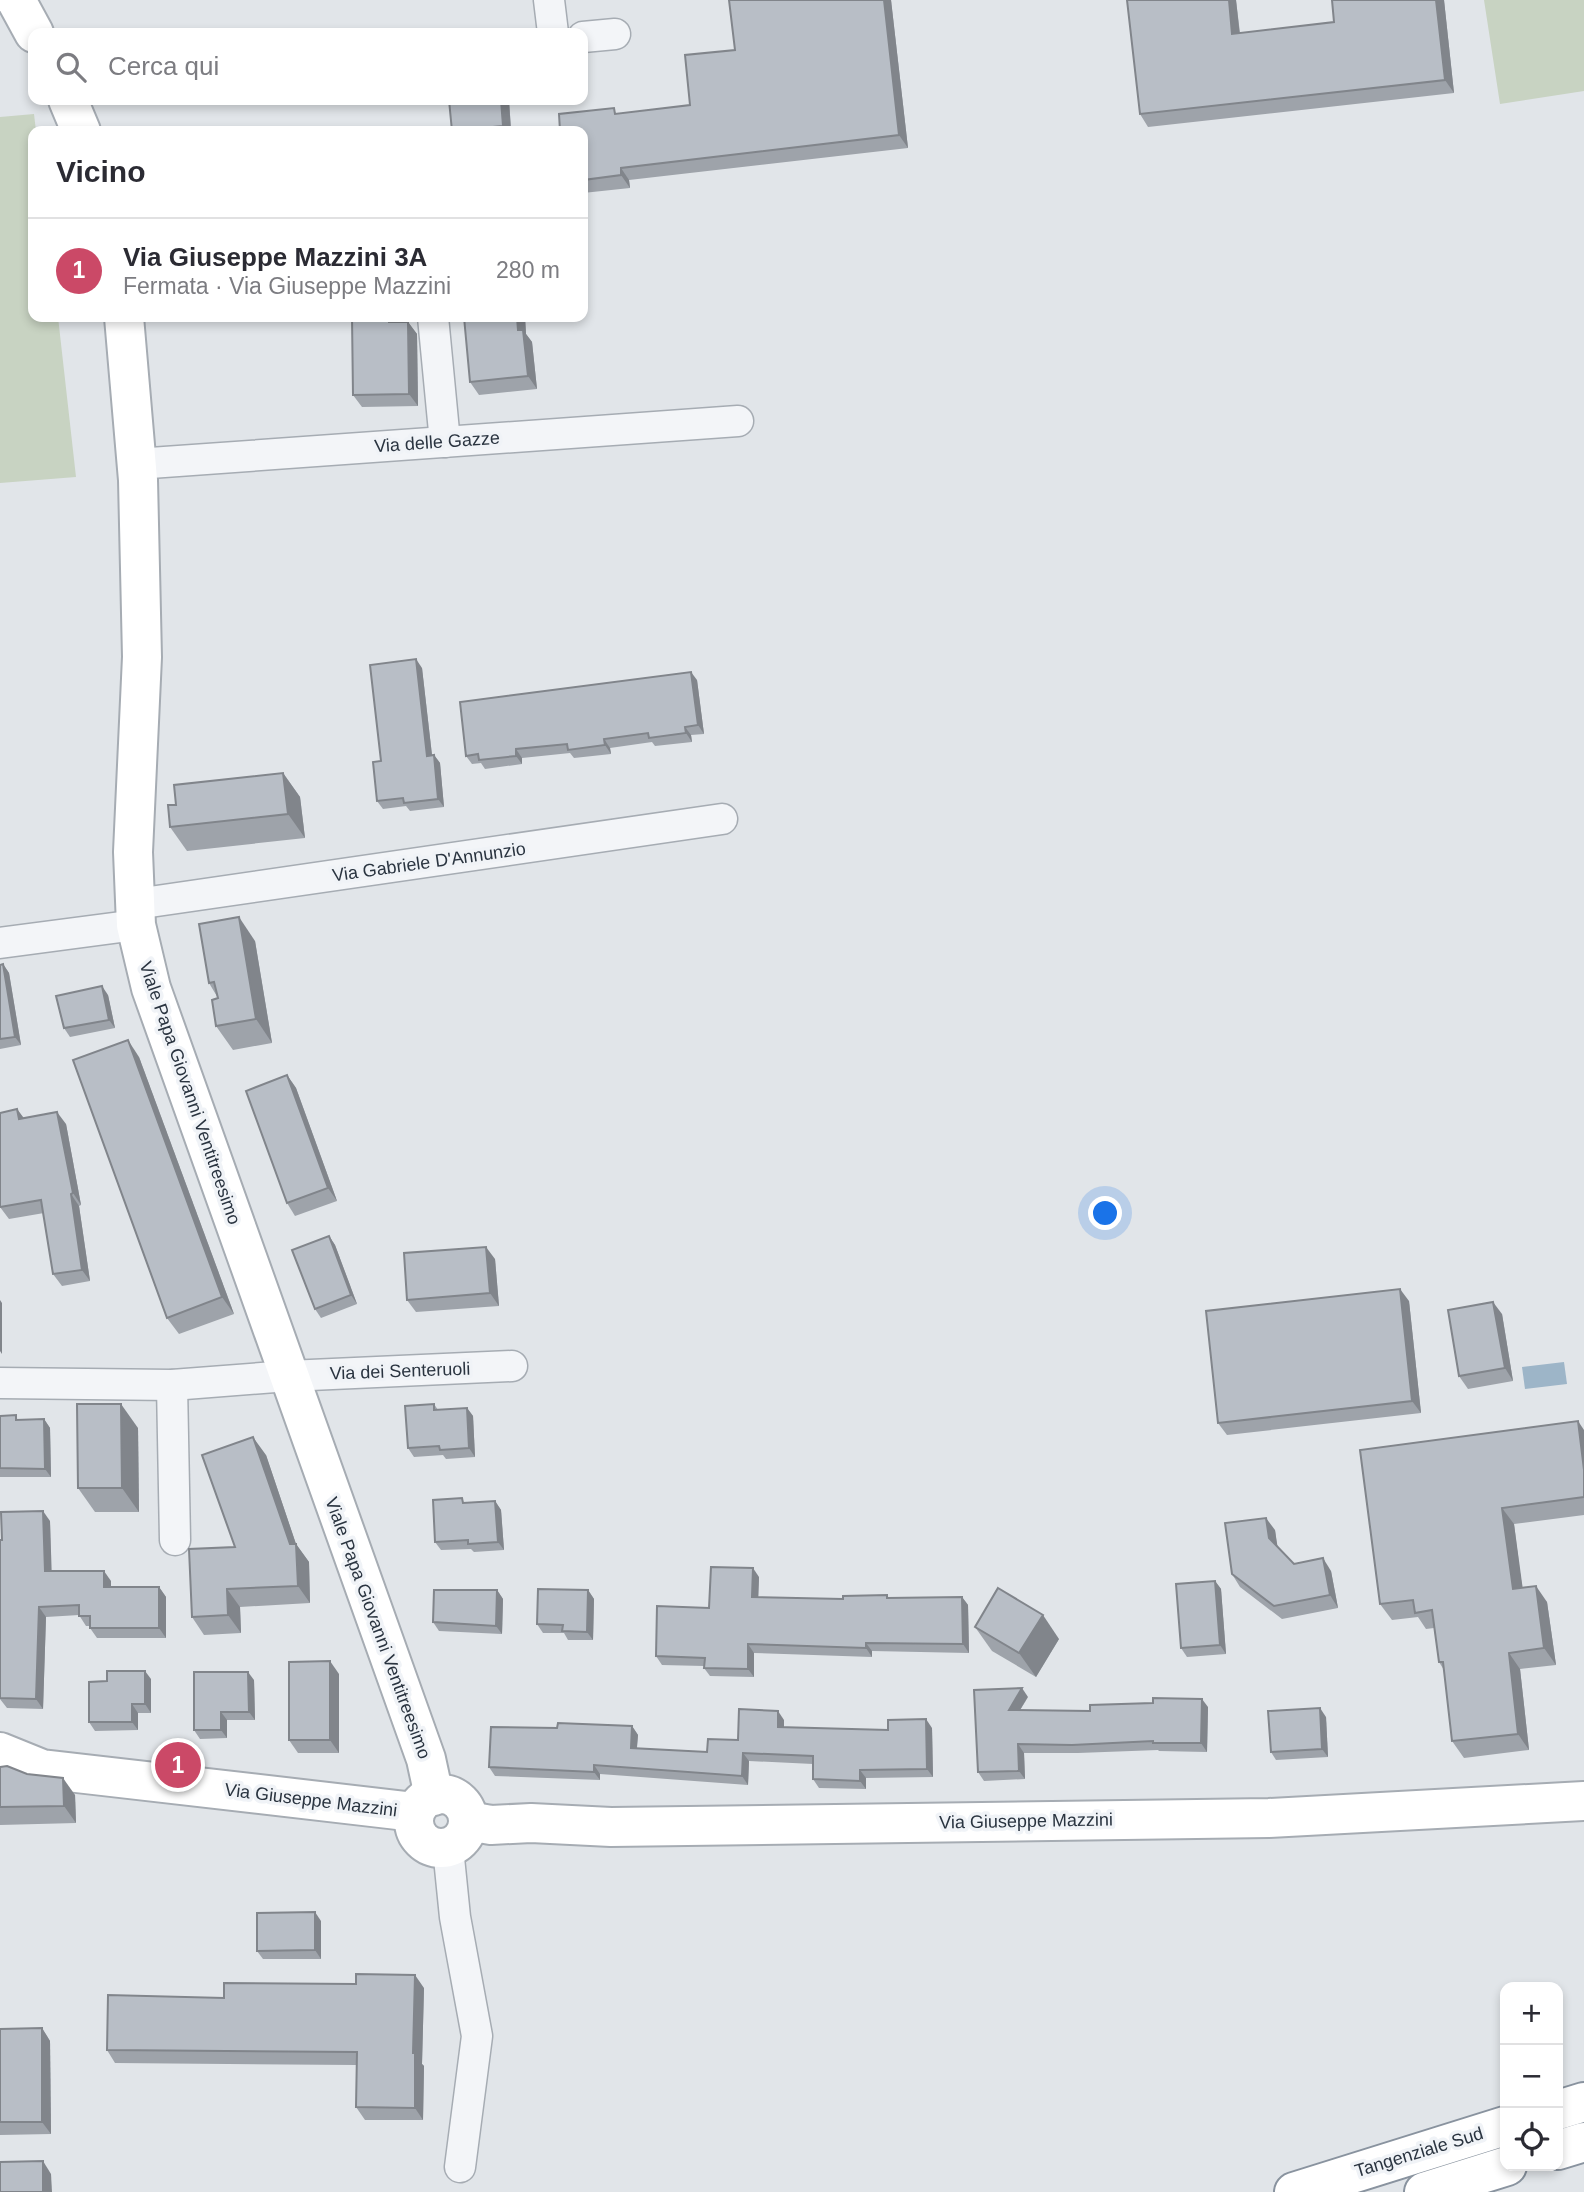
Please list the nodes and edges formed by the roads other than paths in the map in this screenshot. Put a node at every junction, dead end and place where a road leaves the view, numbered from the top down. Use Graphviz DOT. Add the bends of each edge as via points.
graph roads {
  1 [pos="16,0"];
  2 [pos="549,0"];
  3 [pos="31,28"];
  4 [pos="552,28"];
  5 [pos="615,34"];
  6 [pos="588,37"];
  7 [pos="70,105"];
  8 [pos="79,126"];
  9 [pos="124,322"];
  10 [pos="433,322"];
  11 [pos="738,421"];
  12 [pos="445,442"];
  13 [pos="136,464"];
  14 [pos="722,819"];
  15 [pos="136,915"];
  16 [pos="0,943"];
  17 [pos="512,1366"];
  18 [pos="288,1376"];
  19 [pos="0,1383"];
  20 [pos="172,1385"];
  21 [pos="175,1540"];
  22 [pos="0,1752"];
  23 [pos="1584,1801"];
  24 [pos="425,1804"];
  25 [pos="458,1834"];
  26 [pos="1584,2102"];
  27 [pos="1563,2108"];
  28 [pos="1500,2128"];
  29 [pos="1584,2142"];
  30 [pos="1563,2148"];
  31 [pos="460,2167"];
  32 [pos="1500,2168"];
  33 [pos="1294,2192"];
  34 [pos="1424,2192"];
  1 -- 3 [label="main road"];
  2 -- 4 [label="street"];
  5 -- 6 [label="street"];
  7 -- 8 [label="main road"];
  9 -- 13 [label="main road, Viale Papa Giovanni Ventitreesimo"];
  10 -- 12 [label="street"];
  11 -- 12 [label="street, Via delle Gazze"];
  12 -- 13 [label="street, Via delle Gazze"];
  13 -- 15 [label="main road, Viale Papa Giovanni Ventitreesimo" via="142,657"];
  14 -- 15 [label="street, Via Gabriele D'Annunzio"];
  15 -- 16 [label="street, Via Gabriele D'Annunzio"];
  15 -- 18 [label="main road, Viale Papa Giovanni Ventitreesimo" via="150,988"];
  17 -- 18 [label="street, Via dei Senteruoli"];
  18 -- 20 [label="street, Via dei Senteruoli"];
  18 -- 24 [label="main road, Viale Papa Giovanni Ventitreesimo" via="426,1759"];
  19 -- 20 [label="street, Via dei Senteruoli"];
  20 -- 21 [label="street"];
  22 -- 24 [label="main road, Via Giuseppe Mazzini" via="42,1769"];
  23 -- 25 [label="main road, Via Giuseppe Mazzini" via="1269,1818 611,1827 531,1823 491,1825"];
  24 -- 25 [label="main road, Via Giuseppe Mazzini" via="450,1796 459,1802 465,1810"];
  25 -- 31 [label="street" via="456,1917 477,2036"];
  26 -- 27 [label="main road"];
  28 -- 33 [label="main road, Tangenziale Sud"];
  29 -- 30 [label="main road"];
  32 -- 34 [label="main road"];
}
